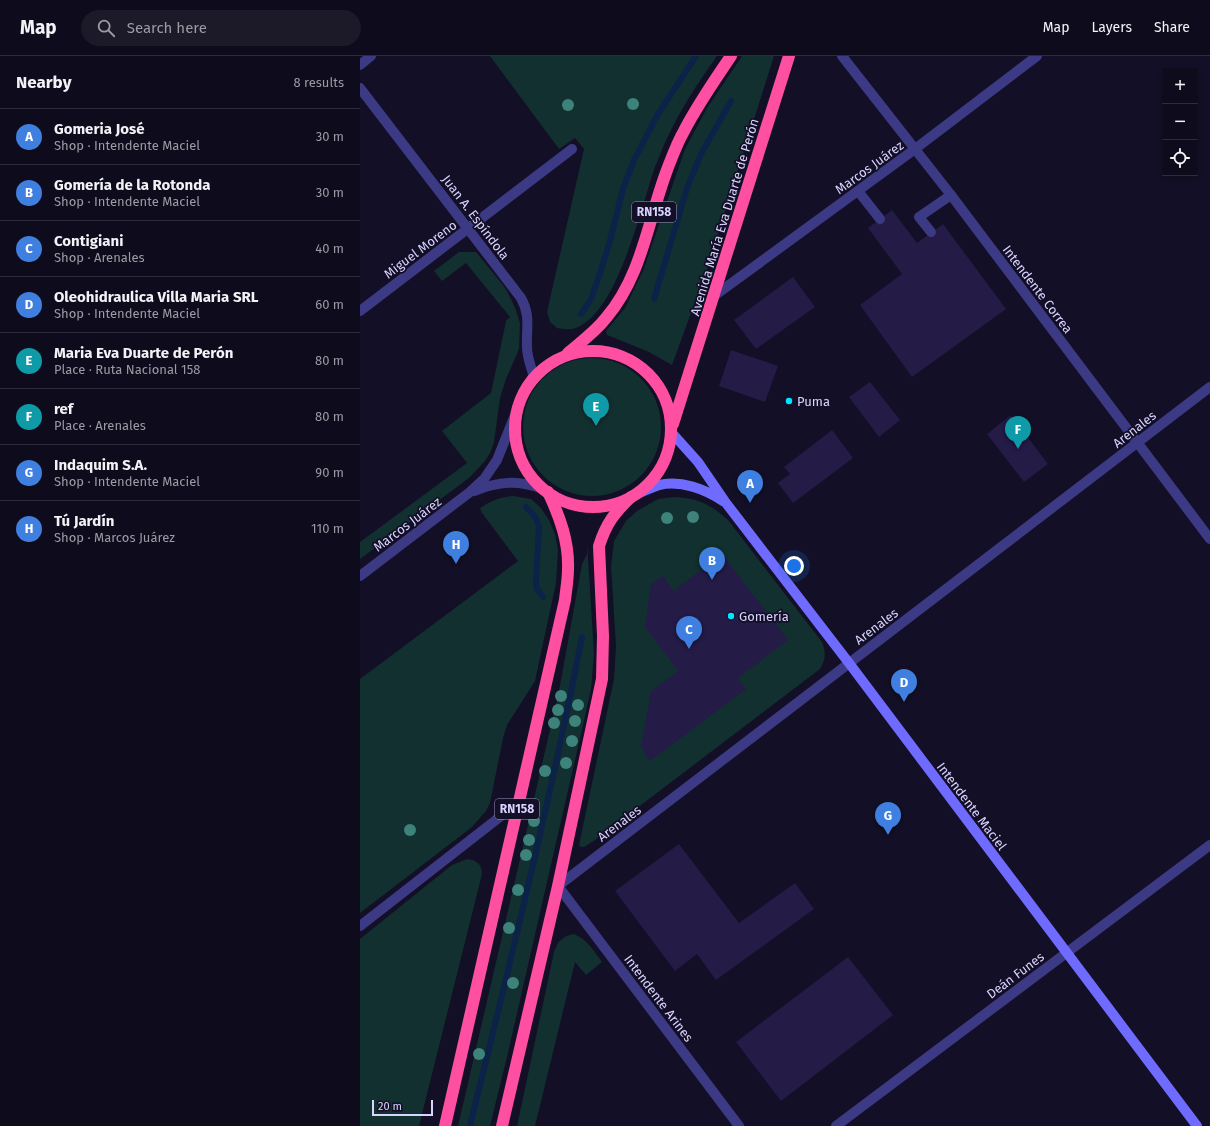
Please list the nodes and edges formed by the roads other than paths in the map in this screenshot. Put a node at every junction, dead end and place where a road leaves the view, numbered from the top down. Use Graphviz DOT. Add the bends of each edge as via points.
graph roads {
  1 [pos="371,56"];
  2 [pos="732,56"];
  3 [pos="789,56"];
  4 [pos="842,56"];
  5 [pos="1037,56"];
  6 [pos="360,65"];
  7 [pos="360,88"];
  8 [pos="572,149"];
  9 [pos="915,150"];
  10 [pos="858,192"];
  11 [pos="951,195"];
  12 [pos="880,219"];
  13 [pos="468,229"];
  14 [pos="931,232"];
  15 [pos="714,296"];
  16 [pos="360,312"];
  17 [pos="564,356"];
  18 [pos="534,378"];
  19 [pos="1210,387"];
  20 [pos="517,410"];
  21 [pos="672,430"];
  22 [pos="1138,442"];
  23 [pos="545,490"];
  24 [pos="470,492"];
  25 [pos="633,496"];
  26 [pos="726,503"];
  27 [pos="1210,539"];
  28 [pos="360,576"];
  29 [pos="849,663"];
  30 [pos="519,802"];
  31 [pos="1210,845"];
  32 [pos="558,886"];
  33 [pos="360,926"];
  34 [pos="1066,953"];
  35 [pos="445,1126"];
  36 [pos="502,1126"];
  37 [pos="739,1126"];
  38 [pos="836,1126"];
  39 [pos="1197,1126"];
  1 -- 6 [label="street"];
  2 -- 17 [label="highway, RN158" via="683,132 667,171 632,277 607,318"];
  3 -- 15 [label="highway, Avenida María Eva Duarte de Perón / RN158"];
  4 -- 9 [label="street, Intendente Correa"];
  5 -- 9 [label="street, Marcos Juárez"];
  7 -- 13 [label="street, Juan A. Espíndola"];
  8 -- 13 [label="street, Miguel Moreno"];
  9 -- 10 [label="street, Marcos Juárez"];
  9 -- 11 [label="street, Intendente Correa"];
  10 -- 12 [label="street"];
  10 -- 15 [label="street, Marcos Juárez"];
  11 -- 14 [label="street" via="919,217"];
  11 -- 22 [label="street, Intendente Correa"];
  13 -- 16 [label="street, Miguel Moreno"];
  13 -- 18 [label="street, Juan A. Espíndola" via="526,307 528,356"];
  15 -- 21 [label="highway, Avenida María Eva Duarte de Perón / RN158"];
  17 -- 18 [label="highway, RN158" via="542,369"];
  17 -- 21 [label="highway, RN158" via="584,351 604,351 618,354 636,363 652,376 660,388 670,413"];
  18 -- 20 [label="highway, RN158" via="526,387"];
  19 -- 22 [label="street, Arenales"];
  20 -- 23 [label="highway, RN158" via="517,447 526,470"];
  20 -- 24 [label="street, Marcos Juárez" via="496,460 484,479"];
  21 -- 25 [label="highway, RN158" via="665,462 647,486"];
  21 -- 26 [label="main road, Intendente Maciel"];
  22 -- 27 [label="street, Intendente Correa"];
  22 -- 29 [label="street, Arenales"];
  23 -- 24 [label="street, Marcos Juárez" via="520,482 488,485"];
  23 -- 25 [label="highway, RN158" via="570,504 595,507 608,506"];
  23 -- 30 [label="highway, RN158" via="560,519 566,538 568,570 565,600"];
  24 -- 28 [label="street, Marcos Juárez"];
  25 -- 26 [label="main road, Intendente Maciel" via="660,485 682,484 706,491"];
  25 -- 32 [label="highway, RN158" via="609,521 599,546 602,679"];
  26 -- 29 [label="main road, Intendente Maciel"];
  29 -- 32 [label="street, Arenales"];
  29 -- 34 [label="main road, Intendente Maciel"];
  30 -- 33 [label="street"];
  30 -- 35 [label="highway, RN158"];
  31 -- 34 [label="street, Deán Funes"];
  32 -- 36 [label="highway, RN158"];
  32 -- 37 [label="street, Intendente Arines"];
  34 -- 38 [label="street, Deán Funes"];
  34 -- 39 [label="main road, Intendente Maciel"];
}
